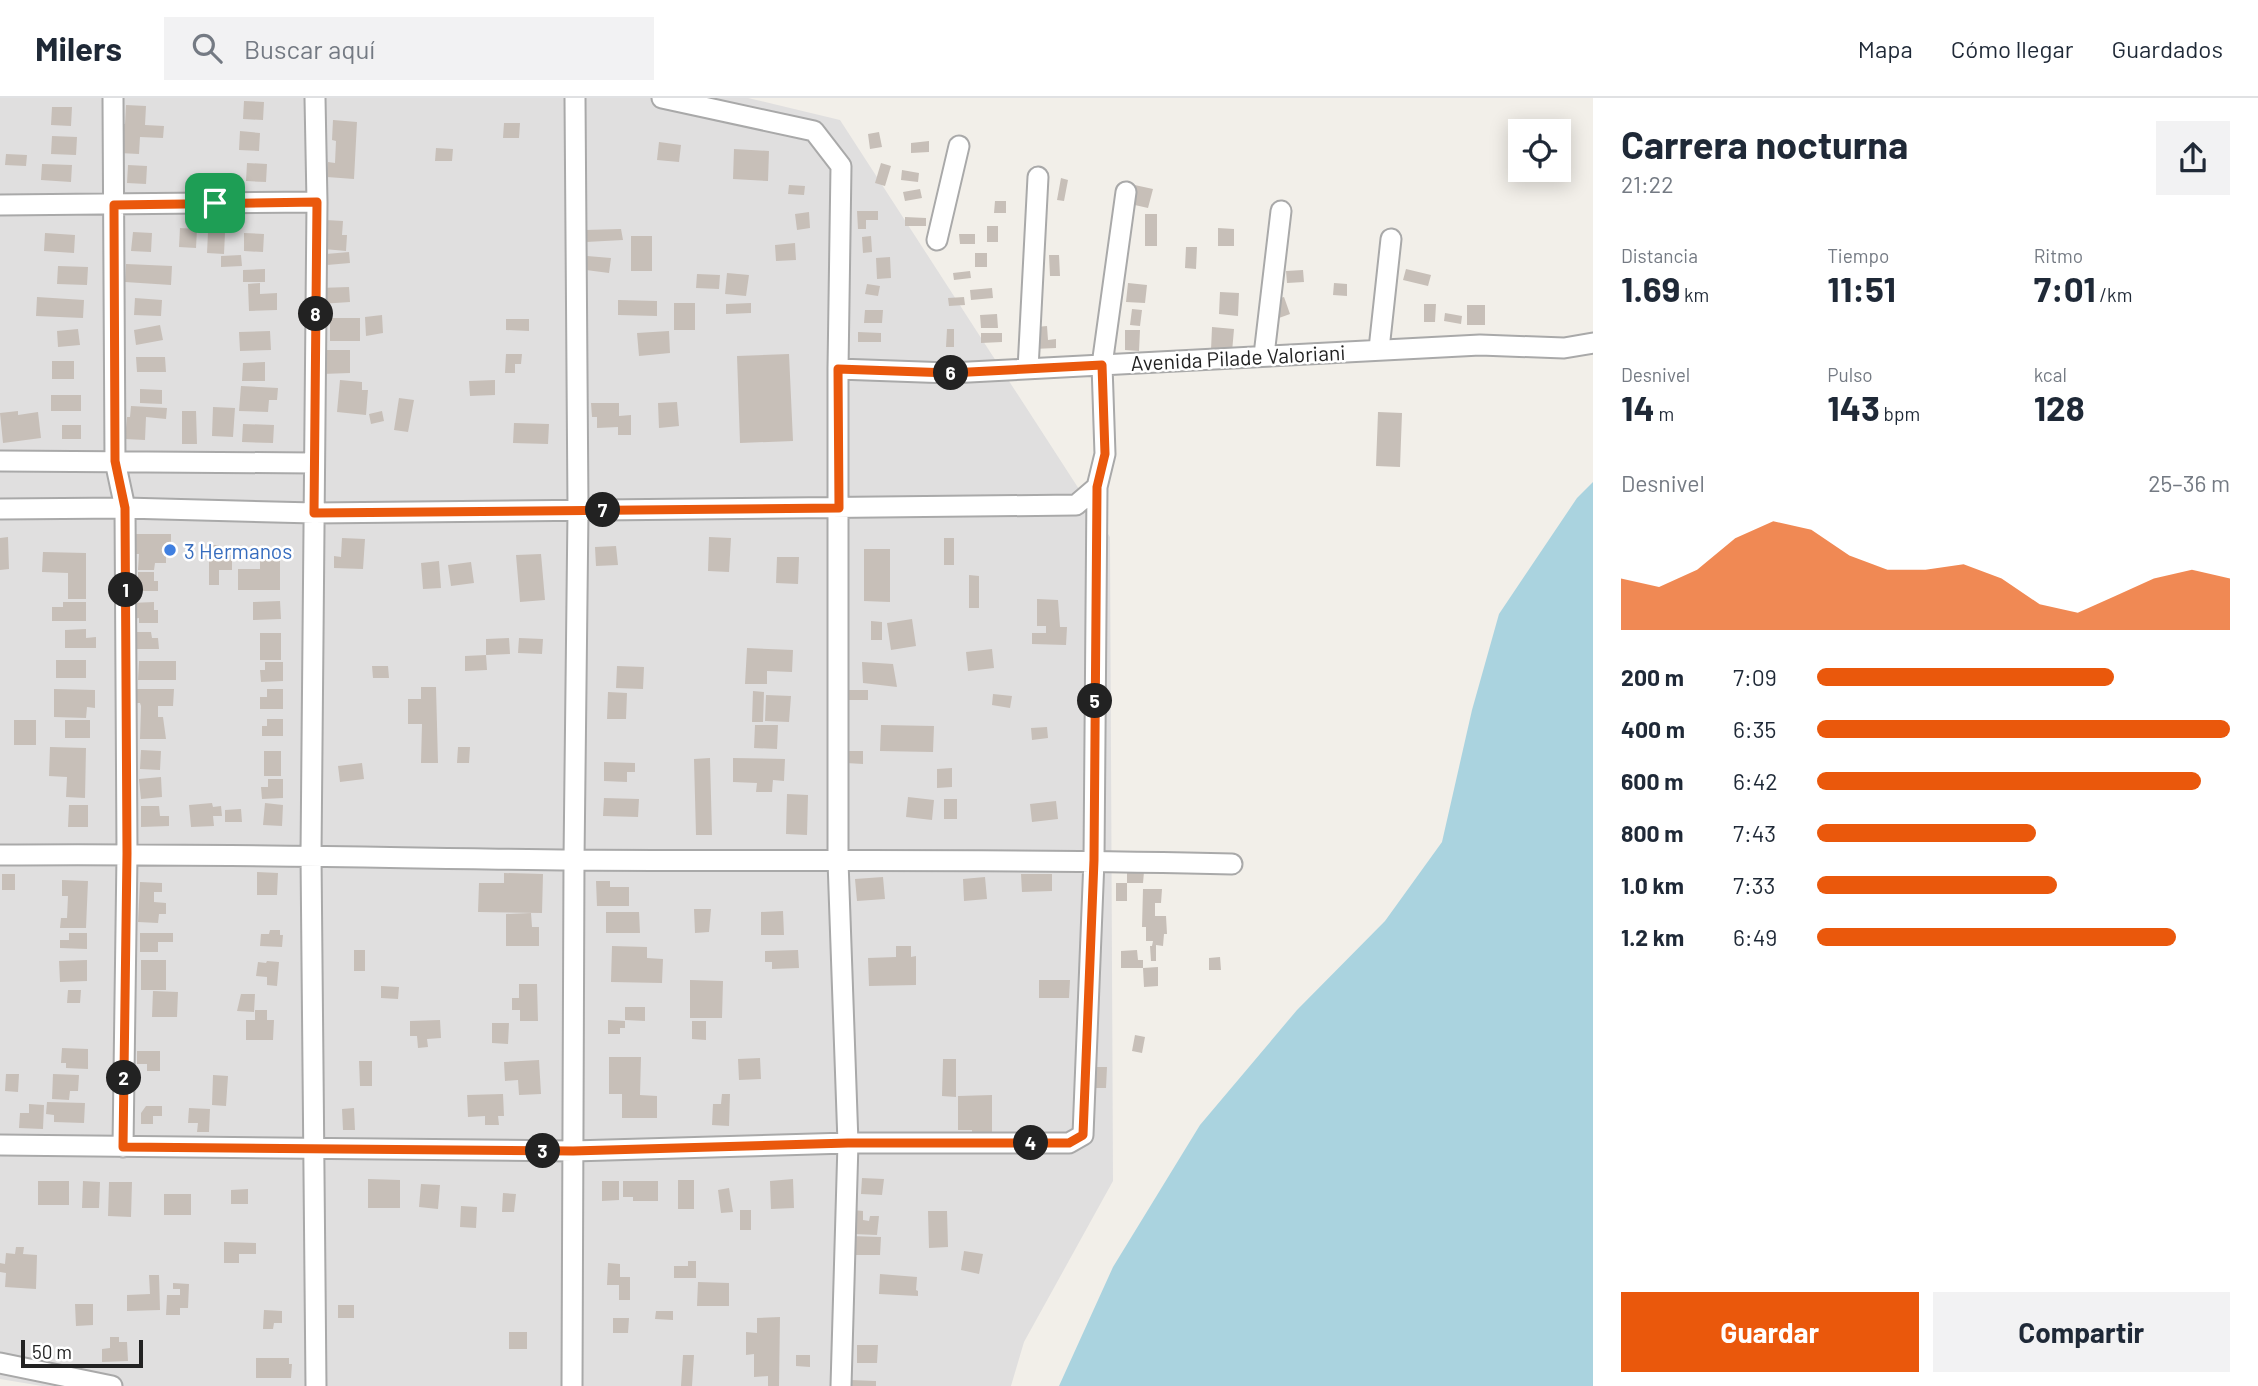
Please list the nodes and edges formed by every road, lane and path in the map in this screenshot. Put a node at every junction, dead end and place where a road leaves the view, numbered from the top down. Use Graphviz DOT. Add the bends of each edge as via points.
graph roads {
  1 [pos="113,98"];
  2 [pos="315,98"];
  3 [pos="575,98"];
  4 [pos="662,98"];
  5 [pos="959,146"];
  6 [pos="1038,177"];
  7 [pos="1126,192"];
  8 [pos="317,202"];
  9 [pos="0,205"];
  10 [pos="114,205"];
  11 [pos="1281,211"];
  12 [pos="1391,239"];
  13 [pos="937,240"];
  14 [pos="1593,343"];
  15 [pos="1379,349"];
  16 [pos="1264,355"];
  17 [pos="1102,365"];
  18 [pos="838,369"];
  19 [pos="1028,369"];
  20 [pos="0,461"];
  21 [pos="115,461"];
  22 [pos="314,463"];
  23 [pos="1097,487"];
  24 [pos="125,508"];
  25 [pos="839,508"];
  26 [pos="0,509"];
  27 [pos="578,510"];
  28 [pos="314,513"];
  29 [pos="127,853"];
  30 [pos="0,855"];
  31 [pos="312,855"];
  32 [pos="573,860"];
  33 [pos="1094,860"];
  34 [pos="838,861"];
  35 [pos="1232,864"];
  36 [pos="848,1143"];
  37 [pos="0,1145"];
  38 [pos="123,1147"];
  39 [pos="314,1149"];
  40 [pos="573,1151"];
  41 [pos="0,1363"];
  42 [pos="112,1386"];
  43 [pos="316,1386"];
  44 [pos="572,1386"];
  45 [pos="842,1386"];
  1 -- 10 [label="street"];
  2 -- 8 [label="street"];
  3 -- 27 [label="street"];
  4 -- 18 [label="street" via="814,131 841,166"];
  5 -- 13 [label="street"];
  6 -- 19 [label="street"];
  7 -- 17 [label="street"];
  8 -- 10 [label="street"];
  8 -- 22 [label="street"];
  9 -- 10 [label="street"];
  10 -- 21 [label="street"];
  11 -- 16 [label="street"];
  12 -- 15 [label="street"];
  14 -- 15 [label="street, Avenida Pilade Valoriani" via="1564,348"];
  15 -- 16 [label="street, Avenida Pilade Valoriani"];
  16 -- 17 [label="street, Avenida Pilade Valoriani"];
  17 -- 19 [label="street"];
  17 -- 23 [label="street, Avenida Pilade Valoriani" via="1105,454"];
  18 -- 19 [label="street" via="950,373"];
  18 -- 25 [label="street"];
  20 -- 21 [label="street"];
  21 -- 22 [label="street"];
  21 -- 24 [label="street"];
  22 -- 28 [label="street"];
  23 -- 25 [label="street" via="1076,505"];
  23 -- 33 [label="street, Avenida Pilade Valoriani"];
  24 -- 26 [label="street"];
  24 -- 28 [label="street"];
  24 -- 29 [label="street"];
  25 -- 27 [label="street"];
  25 -- 34 [label="street"];
  27 -- 28 [label="street"];
  27 -- 32 [label="street"];
  28 -- 31 [label="street"];
  29 -- 30 [label="street"];
  29 -- 31 [label="street"];
  29 -- 38 [label="street"];
  31 -- 32 [label="street"];
  31 -- 39 [label="street"];
  32 -- 34 [label="street"];
  32 -- 40 [label="street"];
  33 -- 34 [label="street"];
  33 -- 35 [label="street"];
  33 -- 36 [label="street, Avenida Pilade Valoriani" via="1083,1135 1069,1143"];
  34 -- 36 [label="street"];
  36 -- 40 [label="street"];
  36 -- 45 [label="street"];
  37 -- 38 [label="street"];
  38 -- 39 [label="street"];
  39 -- 40 [label="street"];
  39 -- 43 [label="street"];
  40 -- 44 [label="street"];
  41 -- 42 [label="street"];
}
